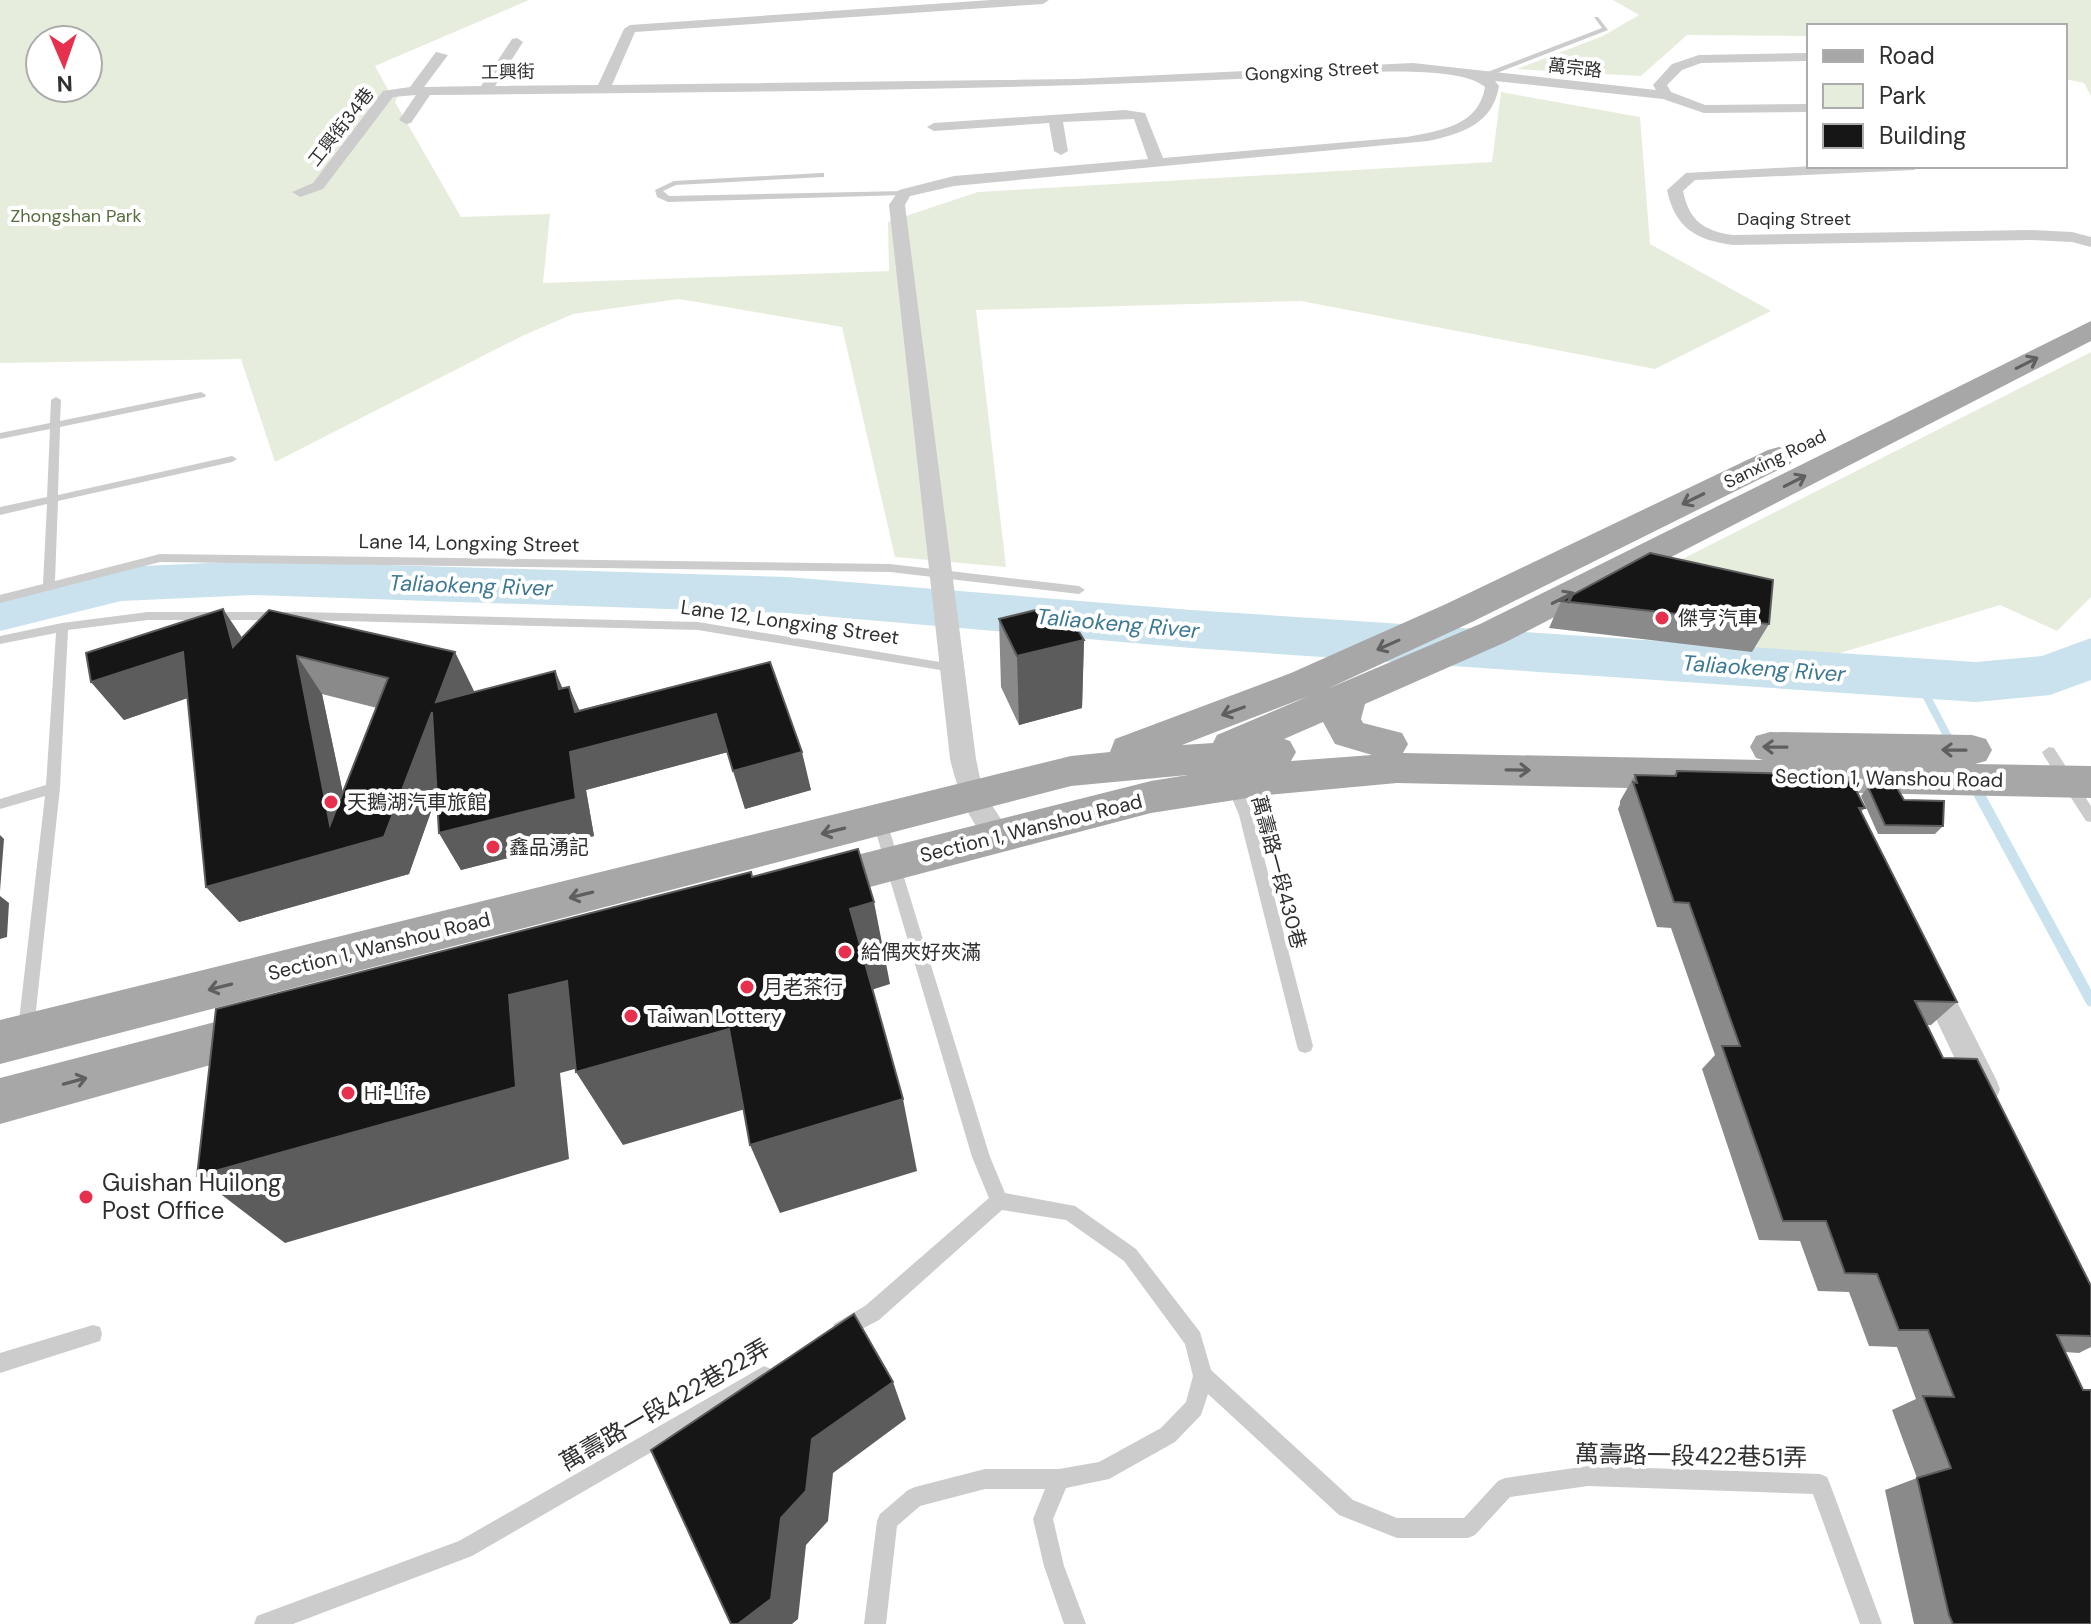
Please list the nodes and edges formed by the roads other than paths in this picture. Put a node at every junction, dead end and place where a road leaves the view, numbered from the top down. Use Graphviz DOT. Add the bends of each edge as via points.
graph roads {
  1 [pos="1043,0"];
  2 [pos="1596,18"];
  3 [pos="517,42"];
  4 [pos="441,55"];
  5 [pos="1807,57"];
  6 [pos="1481,76"];
  7 [pos="603,89"];
  8 [pos="485,91"];
  9 [pos="419,92"];
  10 [pos="1665,95"];
  11 [pos="1807,108"];
  12 [pos="1055,119"];
  13 [pos="406,120"];
  14 [pos="934,127"];
  15 [pos="1061,151"];
  16 [pos="1157,163"];
  17 [pos="1869,168"];
  18 [pos="821,175"];
  19 [pos="300,192"];
  20 [pos="904,193"];
  21 [pos="2091,242"];
  22 [pos="2091,306"];
  23 [pos="2091,330"];
  24 [pos="201,395"];
  25 [pos="56,400"];
  26 [pos="55,425"];
  27 [pos="0,436"];
  28 [pos="232,459"];
  29 [pos="52,500"];
  30 [pos="0,511"];
  31 [pos="942,575"];
  32 [pos="49,587"];
  33 [pos="1079,590"];
  34 [pos="0,599"];
  35 [pos="62,627"];
  36 [pos="0,640"];
  37 [pos="952,668"];
  38 [pos="1348,697"];
  39 [pos="1388,744"];
  40 [pos="1205,758"];
  41 [pos="2075,767"];
  42 [pos="1833,777"];
  43 [pos="53,788"];
  44 [pos="971,794"];
  45 [pos="0,804"];
  46 [pos="2091,817"];
  47 [pos="879,819"];
  48 [pos="998,834"];
  49 [pos="892,863"];
  50 [pos="765,897"];
  51 [pos="1917,949"];
  52 [pos="306,1019"];
  53 [pos="12,1039"];
  54 [pos="1305,1046"];
  55 [pos="0,1101"];
  56 [pos="2000,1121"];
  57 [pos="999,1201"];
  58 [pos="93,1334"];
  59 [pos="818,1344"];
  60 [pos="0,1363"];
  61 [pos="777,1368"];
  62 [pos="1203,1376"];
  63 [pos="1059,1479"];
  64 [pos="265,1624"];
  65 [pos="875,1624"];
  66 [pos="1075,1624"];
  67 [pos="1871,1624"];
  1 -- 7 [label="street" via="630,29"];
  2 -- 6 [label="lane" via="1606,29"];
  3 -- 8 [label="street"];
  4 -- 9 [label="street"];
  5 -- 10 [label="street" via="1699,59 1677,67 1660,85"];
  6 -- 7 [label="street, Gongxing Street" via="1413,67 1061,83"];
  6 -- 10 [label="street, 萬宗路"];
  6 -- 16 [label="street" via="1492,86 1488,105 1468,123 1445,133"];
  7 -- 8 [label="street, 工興街"];
  8 -- 9 [label="street, 工興街"];
  9 -- 13 [label="street"];
  9 -- 19 [label="street, 工興街34巷" via="388,94 318,186"];
  10 -- 11 [label="street" via="1704,109"];
  12 -- 14 [label="street"];
  12 -- 15 [label="street"];
  12 -- 16 [label="street" via="1140,116"];
  16 -- 20 [label="street" via="954,181"];
  17 -- 21 [label="street, Daqing Street" via="1691,176 1675,190 1677,211 1689,226 1714,238 1747,241 2031,235"];
  18 -- 20 [label="lane" via="674,183 659,190 668,199"];
  20 -- 31 [label="street" via="897,205"];
  22 -- 40 [label="main road, Sanxing Road, one-way" via="1305,683"];
  38 -- 23 [label="main road, Sanxing Road, one-way" via="1493,633"];
  24 -- 26 [label="lane"];
  25 -- 26 [label="lane"];
  26 -- 27 [label="lane"];
  26 -- 29 [label="lane"];
  28 -- 29 [label="lane"];
  29 -- 30 [label="lane"];
  29 -- 32 [label="lane"];
  31 -- 32 [label="lane, Lane 14, Longxing Street" via="890,568 160,558"];
  31 -- 33 [label="lane, Lane 14, Longxing Street"];
  31 -- 37 [label="street"];
  32 -- 34 [label="lane, Lane 14, Longxing Street"];
  35 -- 36 [label="lane, Lane 12, Longxing Street"];
  35 -- 37 [label="lane, Lane 12, Longxing Street" via="148,616 698,626"];
  35 -- 43 [label="lane"];
  37 -- 44 [label="street"];
  38 -- 39 [label="main road" via="1341,719 1349,734"];
  38 -- 40 [label="main road, Sanxing Road"];
  39 -- 40 [label="main road, Section 1, Wanshou Road"];
  42 -- 39 [label="main road, Section 1, Wanshou Road, one-way" via="1515,742"];
  40 -- 42 [label="main road, Section 1, Wanshou Road, one-way" via="1397,768"];
  40 -- 44 [label="main road, Section 1, Wanshou Road" via="1071,771"];
  40 -- 48 [label="main road, Section 1, Wanshou Road" via="1151,797"];
  40 -- 54 [label="lane, 萬壽路一段430巷" via="1246,815"];
  41 -- 42 [label="main road, Section 1, Wanshou Road" via="1918,764"];
  41 -- 46 [label="lane"];
  43 -- 45 [label="lane"];
  43 -- 53 [label="lane"];
  44 -- 47 [label="main road, Section 1, Wanshou Road"];
  44 -- 48 [label="street"];
  47 -- 49 [label="lane"];
  47 -- 53 [label="main road, Section 1, Wanshou Road, one-way"];
  48 -- 49 [label="main road, Section 1, Wanshou Road"];
  49 -- 50 [label="main road, Section 1, Wanshou Road"];
  49 -- 57 [label="lane"];
  51 -- 56 [label="street"];
  55 -- 52 [label="main road, one-way"];
  57 -- 59 [label="lane" via="872,1313"];
  57 -- 62 [label="lane" via="1069,1212 1130,1255 1193,1339"];
  58 -- 60 [label="lane"];
  61 -- 64 [label="lane, 萬壽路一段422巷22弄" via="465,1549"];
  62 -- 63 [label="lane" via="1194,1408 1168,1435 1102,1472"];
  62 -- 67 [label="lane, 萬壽路一段422巷51弄" via="1346,1508 1397,1528 1468,1528 1505,1488 1588,1476 1820,1484"];
  63 -- 65 [label="lane" via="985,1479 915,1497 887,1521"];
  63 -- 66 [label="lane" via="1043,1519"];
}
